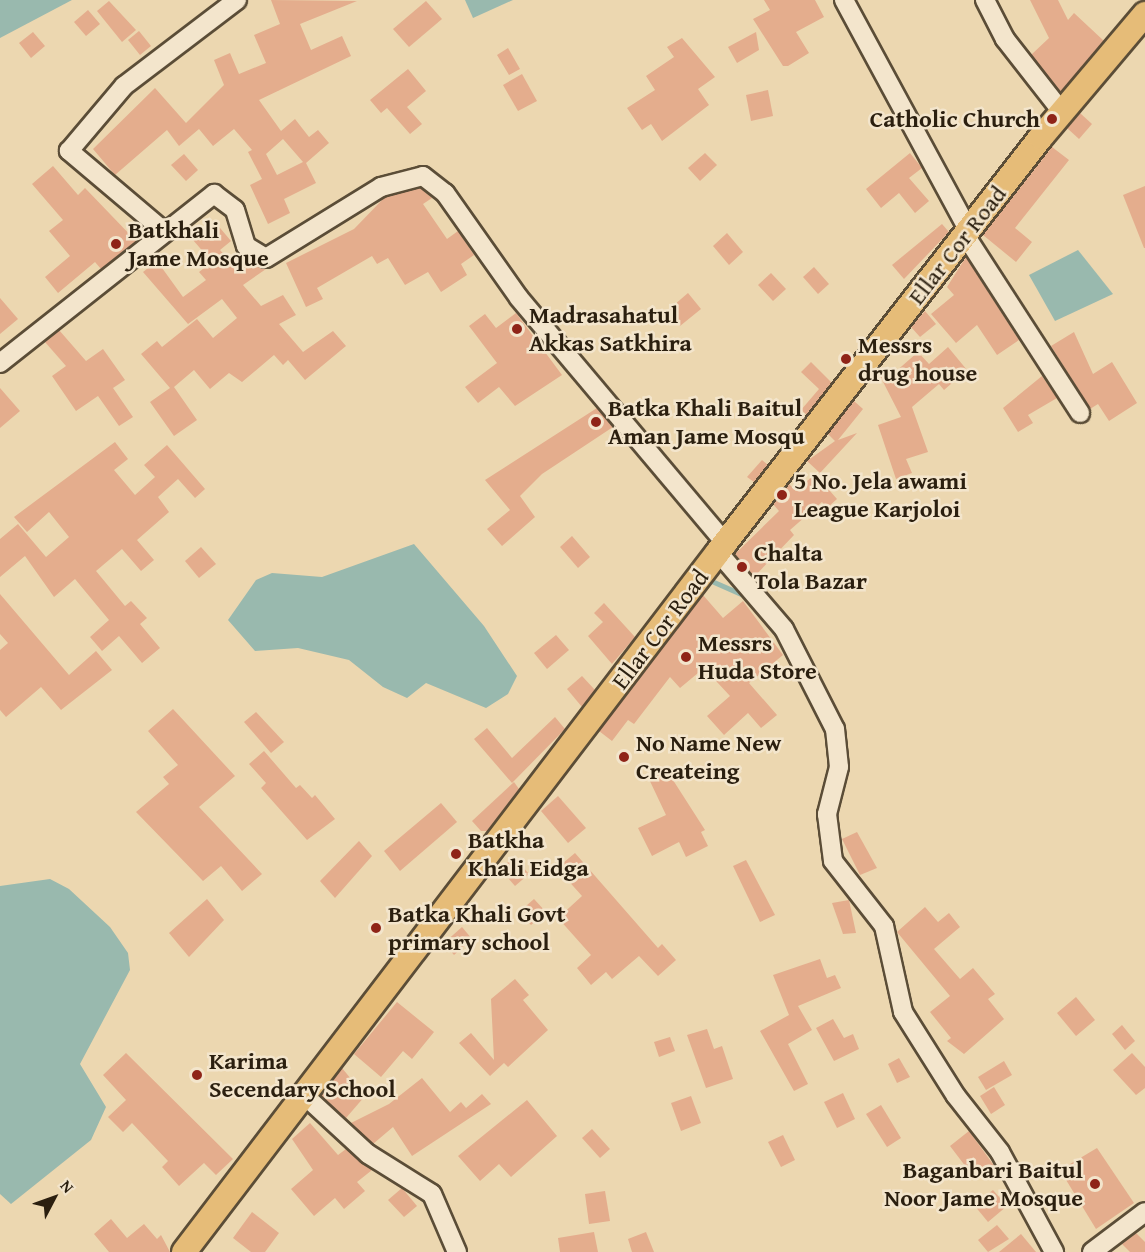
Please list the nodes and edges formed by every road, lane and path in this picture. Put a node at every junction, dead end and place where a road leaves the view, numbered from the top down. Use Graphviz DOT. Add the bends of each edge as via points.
graph roads {
  1 [pos="237,0"];
  2 [pos="844,0"];
  3 [pos="985,0"];
  4 [pos="1145,14"];
  5 [pos="1062,112"];
  6 [pos="165,232"];
  7 [pos="967,233"];
  8 [pos="0,363"];
  9 [pos="1080,413"];
  10 [pos="722,549"];
  11 [pos="304,1095"];
  12 [pos="1142,1219"];
  13 [pos="184,1252"];
  14 [pos="457,1252"];
  15 [pos="1054,1252"];
  16 [pos="1092,1252"];
  1 -- 6 [label="street" via="124,86 69,151"];
  2 -- 7 [label="street"];
  3 -- 5 [label="street" via="1005,39"];
  4 -- 5 [label="main road, Ellar Cor Road"];
  5 -- 7 [label="main road, Ellar Cor Road"];
  6 -- 8 [label="street"];
  6 -- 10 [label="street" via="214,194 236,210 246,246 266,258 381,187 423,176 446,193 519,298"];
  7 -- 9 [label="street"];
  7 -- 10 [label="main road, Ellar Cor Road"];
  10 -- 11 [label="main road, Ellar Cor Road"];
  10 -- 15 [label="street" via="784,629 835,729 838,767 827,814 832,861 884,926 903,1012 956,1096 1000,1152"];
  11 -- 13 [label="main road, Ellar Cor Road"];
  11 -- 14 [label="street" via="368,1154 432,1194"];
  12 -- 16 [label="street"];
}
